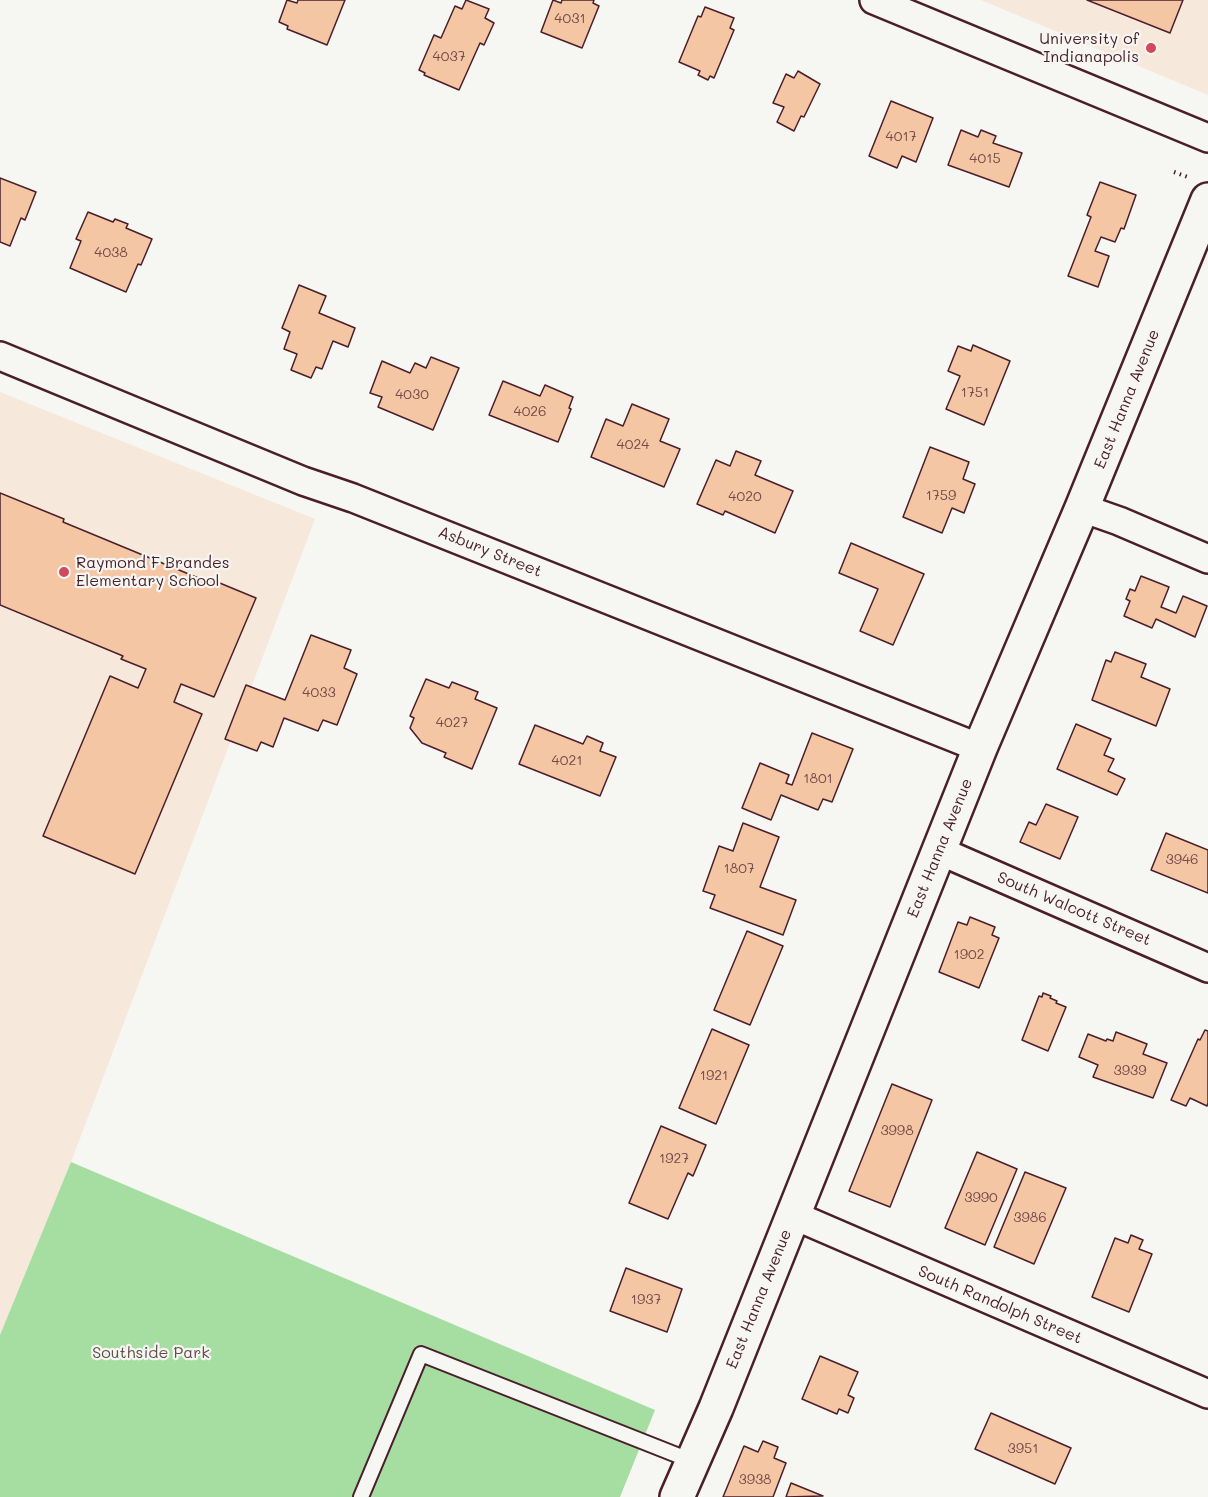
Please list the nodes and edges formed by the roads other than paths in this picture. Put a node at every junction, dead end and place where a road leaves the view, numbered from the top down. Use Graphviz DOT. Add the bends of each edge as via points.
graph roads {
  1 [pos="874,0"];
  2 [pos="1208,138"];
  3 [pos="1208,200"];
  4 [pos="0,356"];
  5 [pos="1082,508"];
  6 [pos="1208,559"];
  7 [pos="980,748"];
  8 [pos="940,851"];
  9 [pos="1208,968"];
  10 [pos="793,1215"];
  11 [pos="1208,1394"];
  12 [pos="692,1461"];
  13 [pos="360,1497"];
  14 [pos="677,1497"];
  1 -- 2 [label="street"];
  3 -- 5 [label="main road, East Hanna Avenue"];
  4 -- 7 [label="street, Asbury Street" via="303,481"];
  5 -- 6 [label="street"];
  5 -- 7 [label="main road, East Hanna Avenue"];
  7 -- 8 [label="main road, East Hanna Avenue"];
  8 -- 9 [label="street, South Walcott Street"];
  8 -- 10 [label="main road, East Hanna Avenue"];
  10 -- 11 [label="street, South Randolph Street"];
  10 -- 12 [label="main road, East Hanna Avenue"];
  12 -- 13 [label="lane" via="421,1354"];
  12 -- 14 [label="main road, East Hanna Avenue"];
}
